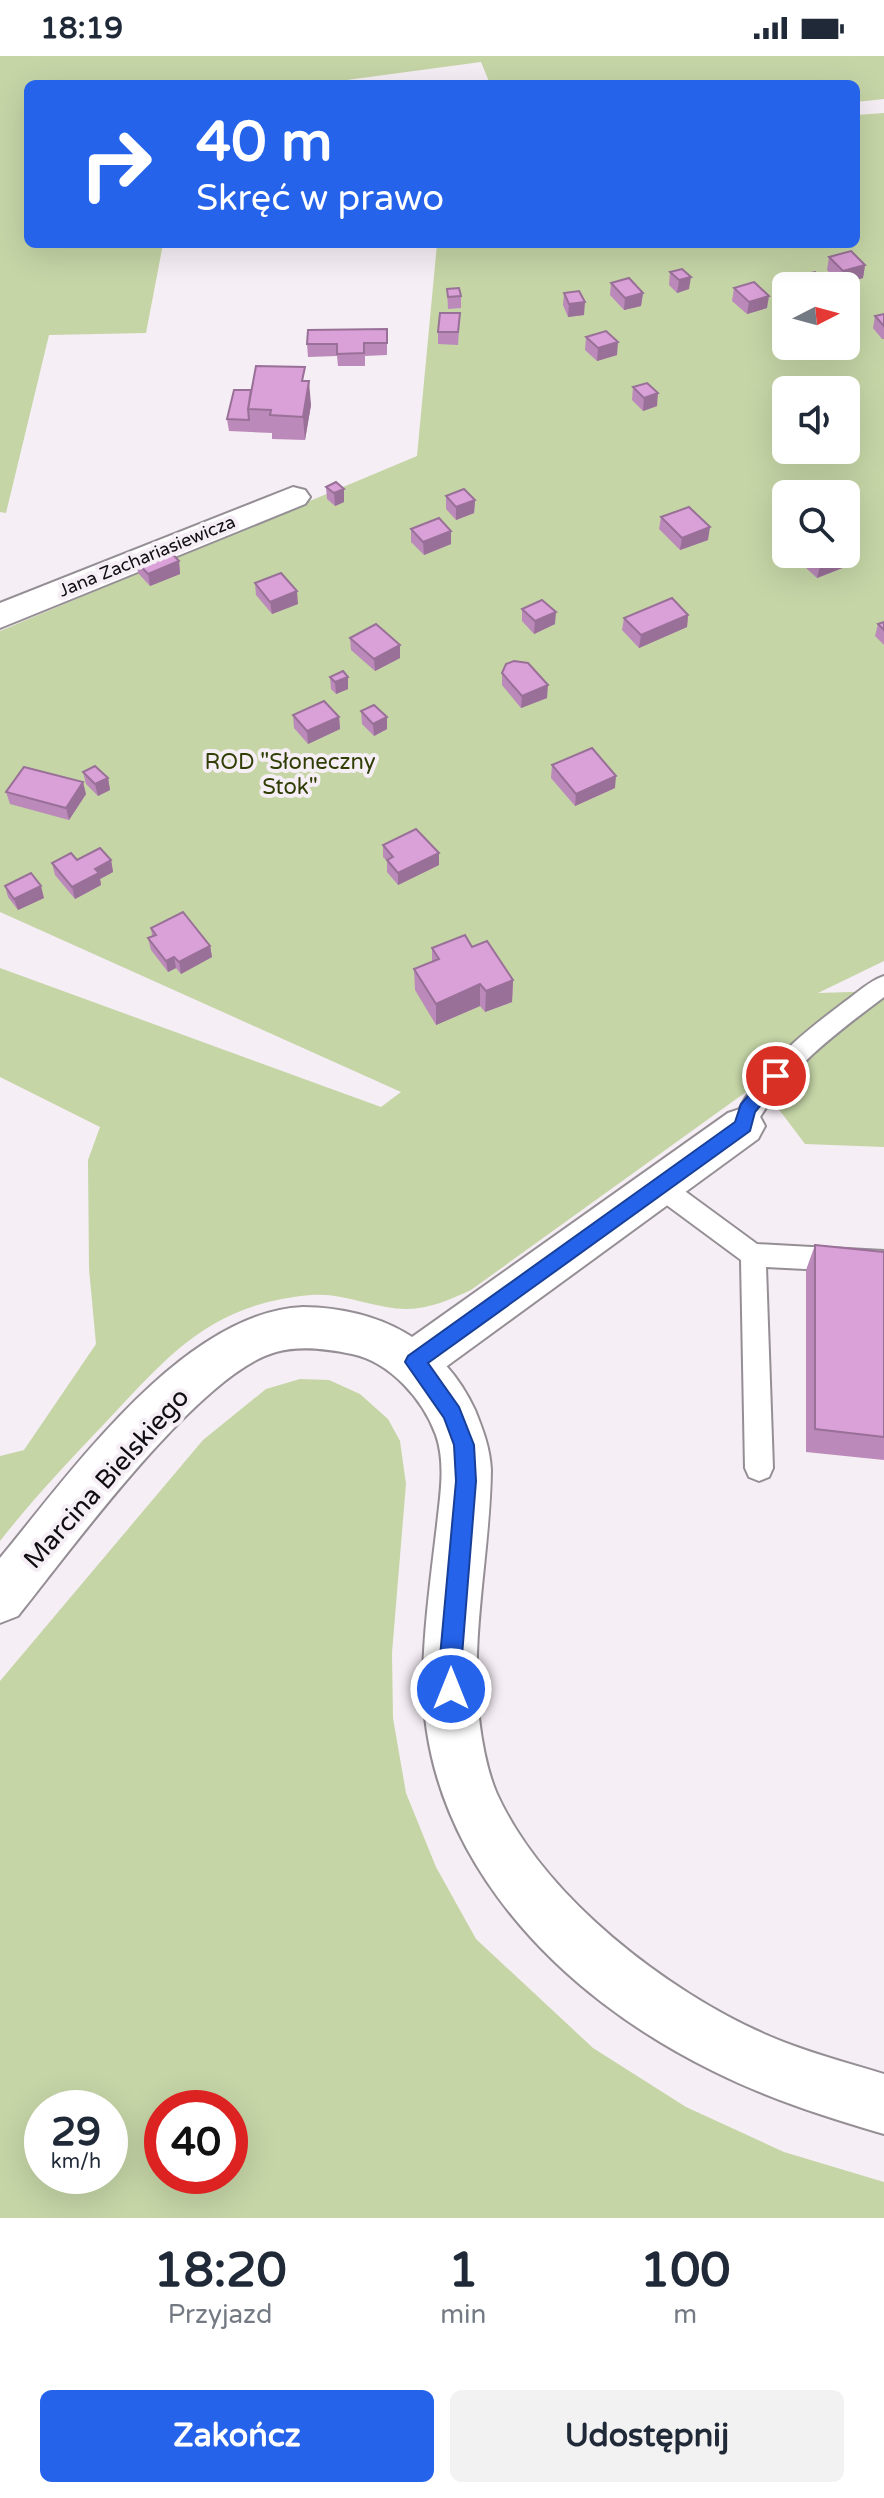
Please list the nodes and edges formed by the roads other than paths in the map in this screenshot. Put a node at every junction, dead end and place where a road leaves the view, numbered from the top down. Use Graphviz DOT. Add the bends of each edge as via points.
graph roads {
  1 [pos="293,497"];
  2 [pos="0,616"];
  3 [pos="884,985"];
  4 [pos="743,1126"];
  5 [pos="658,1185"];
  6 [pos="753,1255"];
  7 [pos="884,1262"];
  8 [pos="415,1362"];
  9 [pos="759,1468"];
  10 [pos="0,1598"];
  11 [pos="884,2104"];
  1 -- 2 [label="street, Jana Zachariasiewicza"];
  3 -- 4 [label="lane" via="776,1076 747,1109"];
  4 -- 5 [label="street"];
  5 -- 6 [label="lane"];
  5 -- 8 [label="street"];
  6 -- 7 [label="lane"];
  6 -- 9 [label="lane"];
  8 -- 10 [label="street, Marcina Bielskiego" via="366,1337 304,1327 267,1333 228,1352 180,1392 111,1465"];
  8 -- 11 [label="street, Marcina Bielskiego" via="435,1385 464,1445 452,1711 475,1809 501,1857 570,1935 615,1976 672,2015 732,2050"];
}
